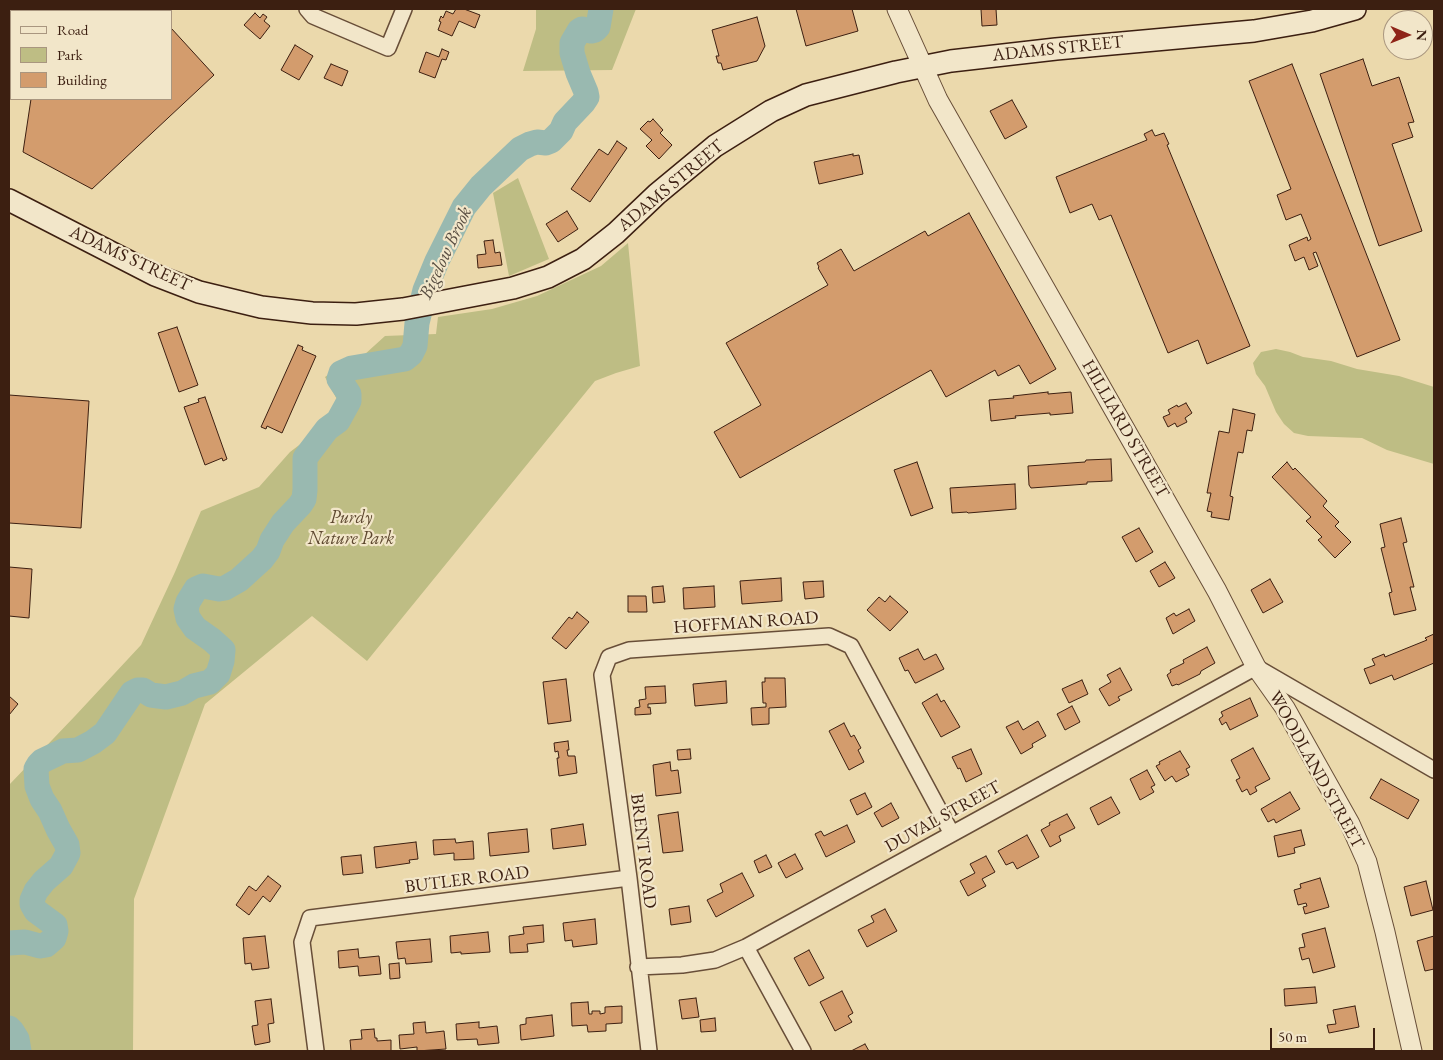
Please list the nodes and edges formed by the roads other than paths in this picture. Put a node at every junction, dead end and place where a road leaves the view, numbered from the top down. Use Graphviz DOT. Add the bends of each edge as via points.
graph roads {
  1 [pos="307,9"];
  2 [pos="404,9"];
  3 [pos="898,9"];
  4 [pos="1355,9"];
  5 [pos="922,66"];
  6 [pos="9,200"];
  7 [pos="609,656"];
  8 [pos="1256,667"];
  9 [pos="1434,770"];
  10 [pos="952,834"];
  11 [pos="629,878"];
  12 [pos="746,946"];
  13 [pos="638,967"];
  14 [pos="316,1051"];
  15 [pos="649,1051"];
  16 [pos="803,1051"];
  17 [pos="1412,1051"];
  1 -- 2 [label="street" via="313,16 388,48"];
  3 -- 5 [label="street, HILLIARD STREET"];
  4 -- 5 [label="main road, ADAMS STREET" via="1254,31 1056,49"];
  5 -- 6 [label="main road, ADAMS STREET" via="806,95 771,111 715,146 582,259 548,277 513,288 423,305 356,314 312,313 199,292 165,280"];
  5 -- 8 [label="street, HILLIARD STREET" via="1217,591"];
  7 -- 10 [label="street, HOFFMAN ROAD" via="629,650 828,636 851,646"];
  7 -- 11 [label="street, BRENT ROAD" via="602,675"];
  8 -- 9 [label="street"];
  8 -- 10 [label="street, DUVAL STREET"];
  8 -- 17 [label="street, WOODLAND STREET" via="1285,708 1350,824 1367,862"];
  10 -- 12 [label="street, DUVAL STREET"];
  11 -- 13 [label="street, BRENT ROAD"];
  11 -- 14 [label="street, BUTLER ROAD" via="310,918 302,942"];
  12 -- 13 [label="street, DUVAL STREET" via="715,960"];
  12 -- 16 [label="street"];
  13 -- 15 [label="street, BRENT ROAD"];
}
